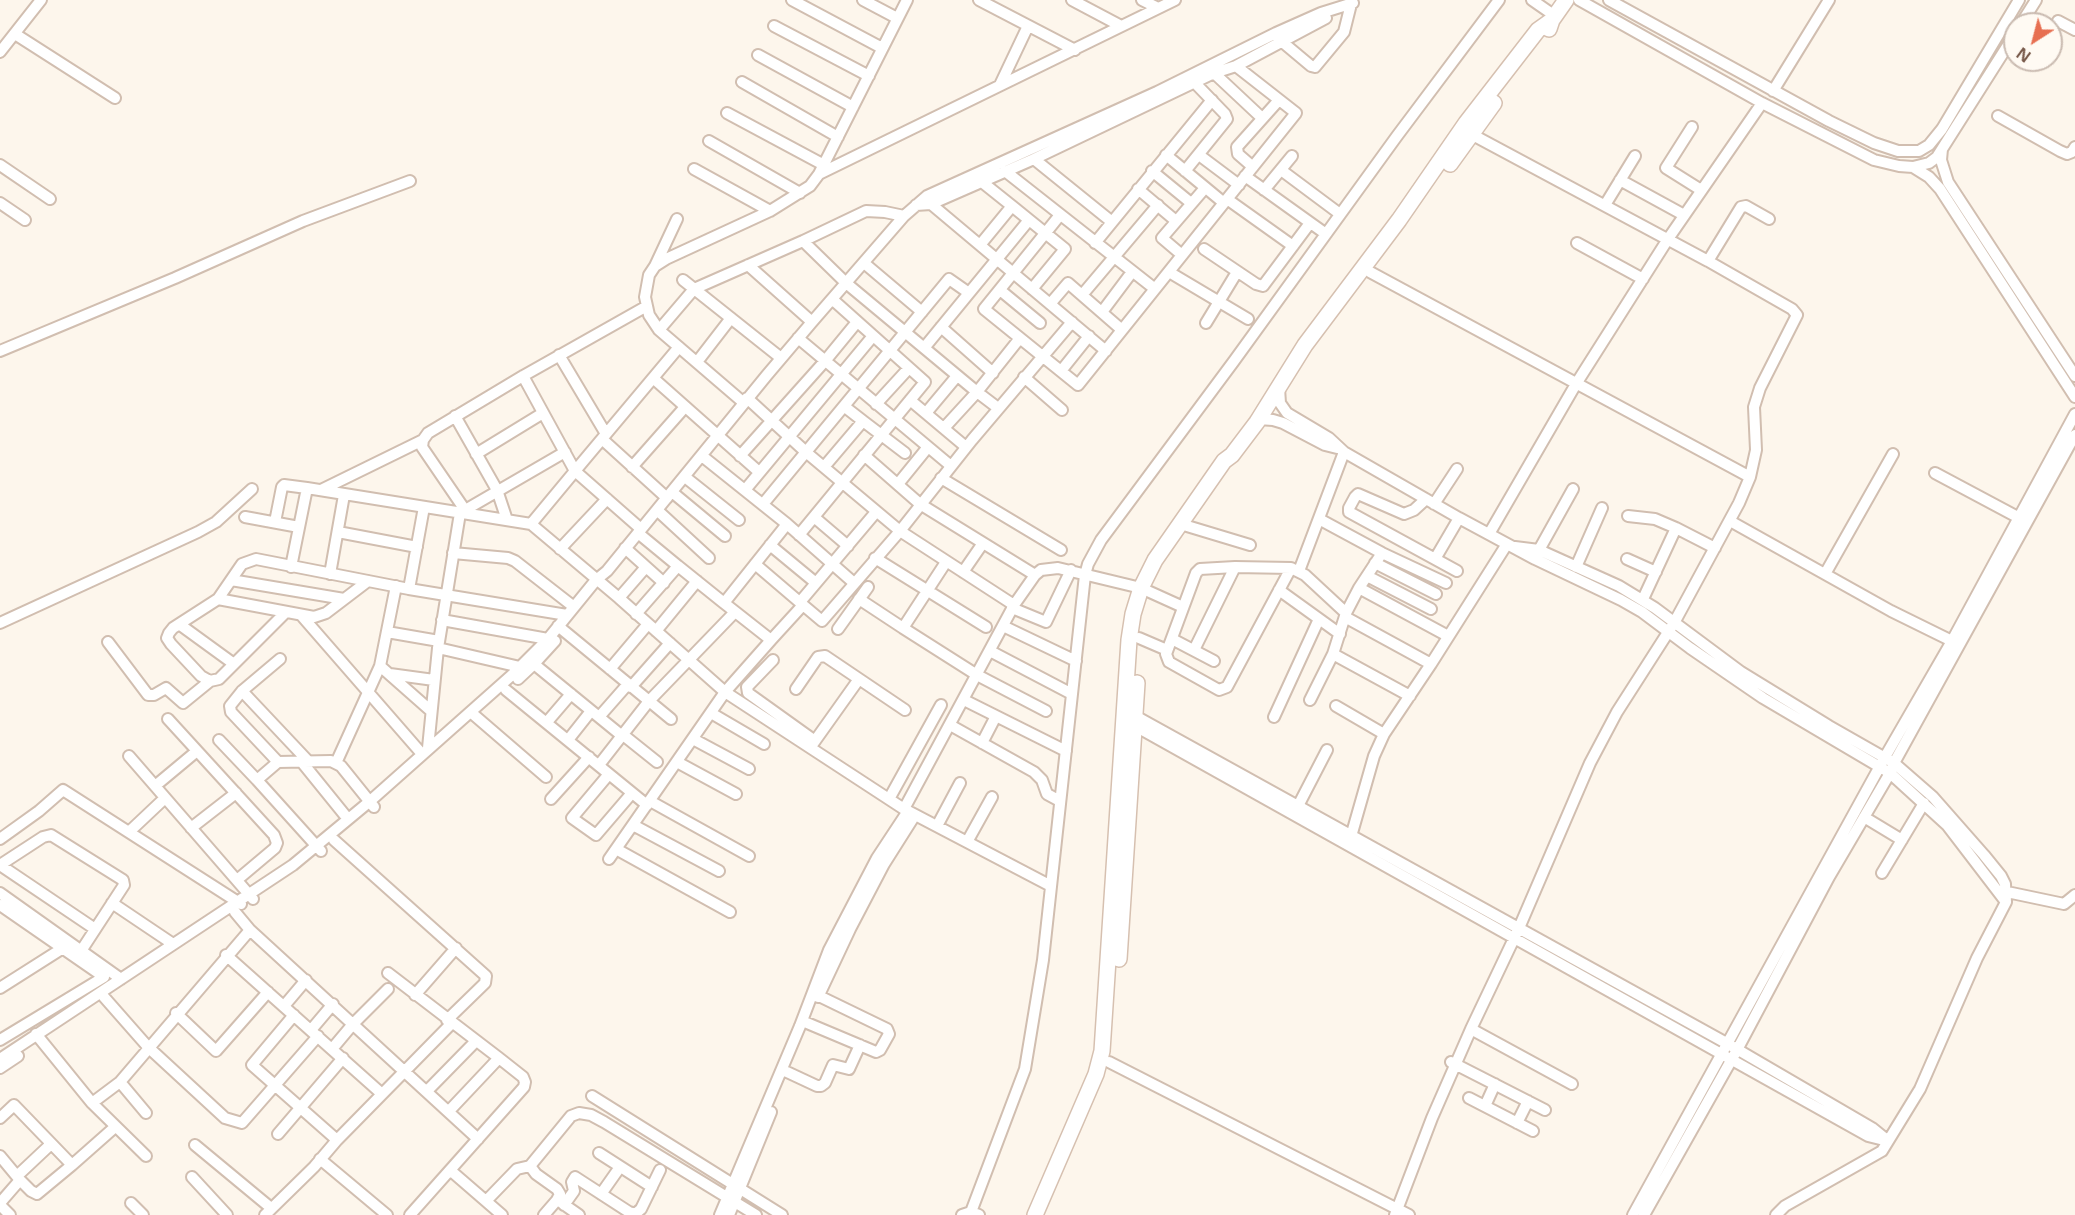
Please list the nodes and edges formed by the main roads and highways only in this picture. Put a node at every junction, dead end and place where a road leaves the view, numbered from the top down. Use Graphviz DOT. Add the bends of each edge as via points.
graph roads {
  1 [pos="1566,0"];
  2 [pos="1554,18"];
  3 [pos="1289,372"];
  4 [pos="1232,455"];
  5 [pos="1145,589"];
  6 [pos="1035,1215"];
  7 [pos="1045,1215"];
  1 -- 2 [label="main road"];
  2 -- 3 [label="main road" via="1538,30 1466,123"];
  2 -- 3 [label="main road" via="1547,35 1313,352"];
  3 -- 4 [label="main road"];
  4 -- 5 [label="main road" via="1155,560"];
  4 -- 5 [label="main road" via="1232,466"];
  5 -- 6 [label="main road" via="1133,614 1129,640 1102,1051 1096,1074"];
  5 -- 7 [label="main road" via="1114,1027 1105,1077"];
}
